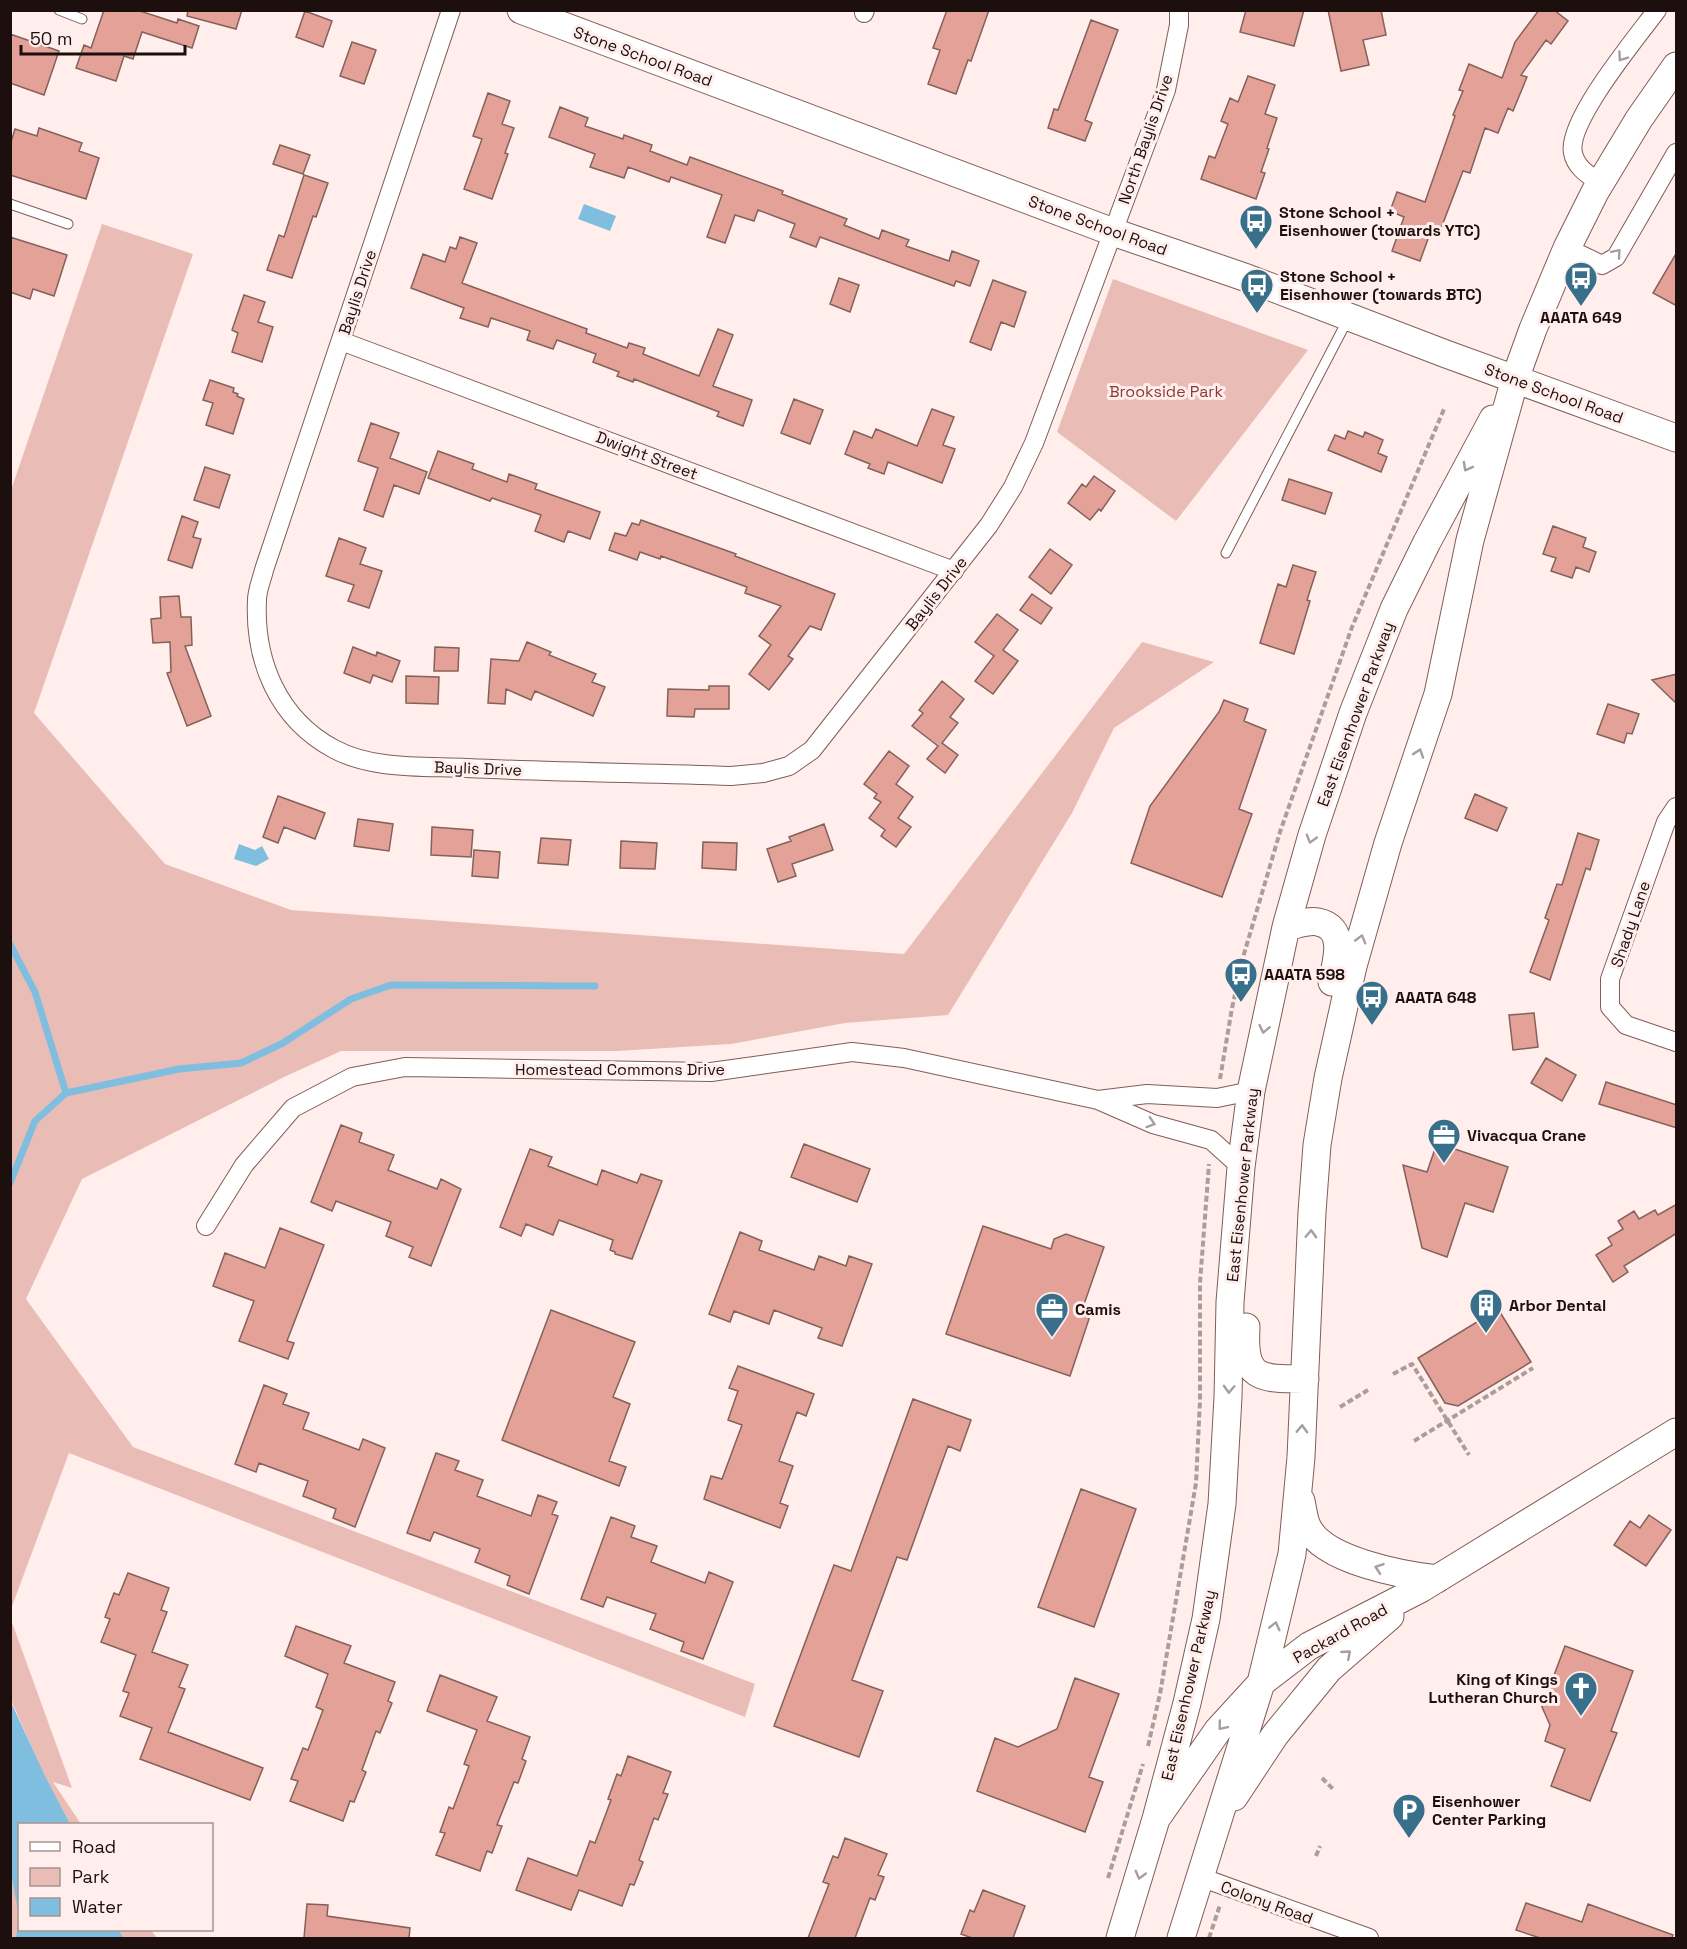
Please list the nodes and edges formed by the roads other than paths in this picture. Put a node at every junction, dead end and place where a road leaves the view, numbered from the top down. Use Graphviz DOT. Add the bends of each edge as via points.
graph roads {
  1 [pos="59,10"];
  2 [pos="451,10"];
  3 [pos="521,10"];
  4 [pos="1179,10"];
  5 [pos="1657,10"];
  6 [pos="82,19"];
  7 [pos="1677,66"];
  8 [pos="1677,153"];
  9 [pos="1600,183"];
  10 [pos="10,204"];
  11 [pos="68,224"];
  12 [pos="1113,232"];
  13 [pos="1567,248"];
  14 [pos="1349,317"];
  15 [pos="341,340"];
  16 [pos="1515,379"];
  17 [pos="1677,438"];
  18 [pos="1226,553"];
  19 [pos="954,571"];
  20 [pos="1677,807"];
  21 [pos="1286,927"];
  22 [pos="1677,1042"];
  23 [pos="1328,1078"];
  24 [pos="1251,1091"];
  25 [pos="1098,1100"];
  26 [pos="1241,1167"];
  27 [pos="206,1226"];
  28 [pos="1233,1257"];
  29 [pos="1305,1379"];
  30 [pos="1677,1432"];
  31 [pos="1298,1487"];
  32 [pos="1429,1583"];
  33 [pos="1261,1683"];
  34 [pos="1156,1819"];
  35 [pos="1217,1823"];
  36 [pos="1200,1877"];
  37 [pos="1120,1938"];
  38 [pos="1181,1938"];
  39 [pos="1369,1938"];
  1 -- 6 [label="lane"];
  2 -- 15 [label="street, Baylis Drive"];
  3 -- 12 [label="main road, Stone School Road"];
  4 -- 12 [label="street, North Baylis Drive" via="1166,90"];
  5 -- 9 [label="street, one-way" via="1581,117 1573,136 1573,154 1581,170"];
  7 -- 9 [label="main road, East Eisenhower Parkway"];
  13 -- 8 [label="street, one-way" via="1602,265 1616,257"];
  9 -- 13 [label="main road, East Eisenhower Parkway"];
  10 -- 11 [label="lane"];
  12 -- 14 [label="main road, Stone School Road"];
  12 -- 19 [label="street, Baylis Drive" via="1026,461 989,525"];
  13 -- 16 [label="main road, East Eisenhower Parkway"];
  14 -- 16 [label="main road, Stone School Road"];
  14 -- 18 [label="lane"];
  15 -- 19 [label="street, Dwight Street"];
  15 -- 19 [label="street, Baylis Drive" via="257,599 259,645 268,674 287,711 306,731 334,749 364,760 399,765 486,769 731,776 789,766 812,750 829,731"];
  16 -- 17 [label="main road, Stone School Road"];
  16 -- 21 [label="main road, East Eisenhower Parkway, one-way" via="1394,609 1353,713"];
  23 -- 16 [label="main road, East Eisenhower Parkway, one-way" via="1353,966 1388,843 1438,694 1470,540"];
  20 -- 22 [label="street, Shady Lane" via="1666,822 1611,979 1610,1006 1626,1025"];
  21 -- 23 [label="main road" via="1319,922 1328,926 1338,939 1322,1032"];
  21 -- 24 [label="main road, East Eisenhower Parkway, one-way"];
  29 -- 23 [label="main road, East Eisenhower Parkway, one-way" via="1317,1145"];
  24 -- 25 [label="street, Homestead Commons Drive" via="1217,1098 1147,1094"];
  24 -- 26 [label="main road, East Eisenhower Parkway"];
  25 -- 26 [label="street, Homestead Commons Drive, one-way" via="1154,1124 1212,1140"];
  25 -- 27 [label="street, Homestead Commons Drive" via="904,1058 852,1052 711,1072 405,1067 352,1077 293,1108 244,1165"];
  26 -- 28 [label="main road, East Eisenhower Parkway"];
  28 -- 29 [label="main road" via="1246,1292 1246,1360 1253,1371 1265,1377"];
  28 -- 34 [label="main road, East Eisenhower Parkway, one-way" via="1220,1516 1206,1619"];
  31 -- 29 [label="main road, East Eisenhower Parkway, one-way"];
  30 -- 32 [label="main road, Packard Road"];
  32 -- 31 [label="main road, one-way" via="1330,1549 1316,1539 1308,1528"];
  33 -- 31 [label="main road, East Eisenhower Parkway, one-way" via="1292,1554"];
  32 -- 33 [label="main road, Packard Road" via="1309,1646"];
  35 -- 32 [label="main road, one-way" via="1275,1735 1329,1669"];
  33 -- 34 [label="main road, Packard Road, one-way" via="1218,1730"];
  33 -- 35 [label="main road, East Eisenhower Parkway"];
  34 -- 37 [label="main road, Packard Road, one-way"];
  35 -- 36 [label="main road"];
  36 -- 38 [label="main road"];
  36 -- 39 [label="street, Colony Road"];
}
